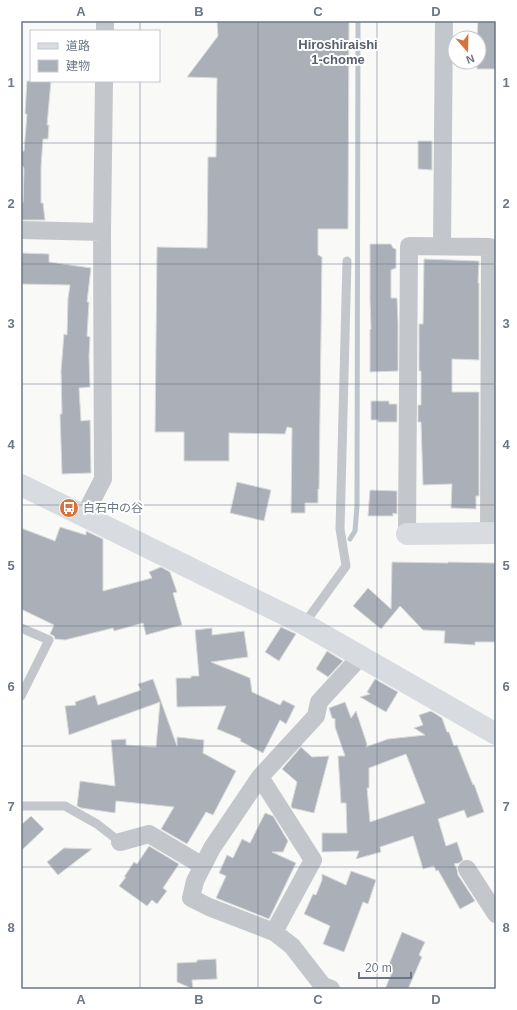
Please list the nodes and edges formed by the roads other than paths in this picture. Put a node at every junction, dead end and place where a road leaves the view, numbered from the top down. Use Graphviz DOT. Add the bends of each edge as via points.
graph roads {
  1 [pos="444,21"];
  2 [pos="104,82"];
  3 [pos="21,230"];
  4 [pos="102,232"];
  5 [pos="442,246"];
  6 [pos="346,261"];
  7 [pos="21,485"];
  8 [pos="84,516"];
  9 [pos="492,533"];
  10 [pos="407,534"];
  11 [pos="304,624"];
  12 [pos="21,628"];
  13 [pos="361,656"];
  14 [pos="21,696"];
  15 [pos="496,734"];
  16 [pos="260,777"];
  17 [pos="21,806"];
  18 [pos="120,842"];
  19 [pos="203,866"];
  20 [pos="467,869"];
  21 [pos="496,914"];
  22 [pos="274,932"];
  23 [pos="331,989"];
  1 -- 5 [label="street"];
  2 -- 4 [label="street"];
  3 -- 4 [label="street"];
  4 -- 8 [label="street" via="103,479"];
  5 -- 9 [label="street" via="490,246"];
  5 -- 10 [label="street" via="409,246"];
  6 -- 11 [label="lane" via="340,530 346,566"];
  7 -- 8 [label="street"];
  8 -- 11 [label="street"];
  9 -- 10 [label="street"];
  11 -- 13 [label="street"];
  12 -- 14 [label="lane" via="49,640"];
  13 -- 15 [label="street"];
  13 -- 16 [label="street" via="319,702 316,716"];
  16 -- 19 [label="street" via="212,848"];
  16 -- 22 [label="street" via="313,860"];
  17 -- 18 [label="lane" via="65,806 97,824"];
  18 -- 19 [label="street" via="149,834"];
  19 -- 22 [label="street" via="195,880 191,898"];
  20 -- 21 [label="street"];
  22 -- 23 [label="street" via="292,946 323,986"];
}
